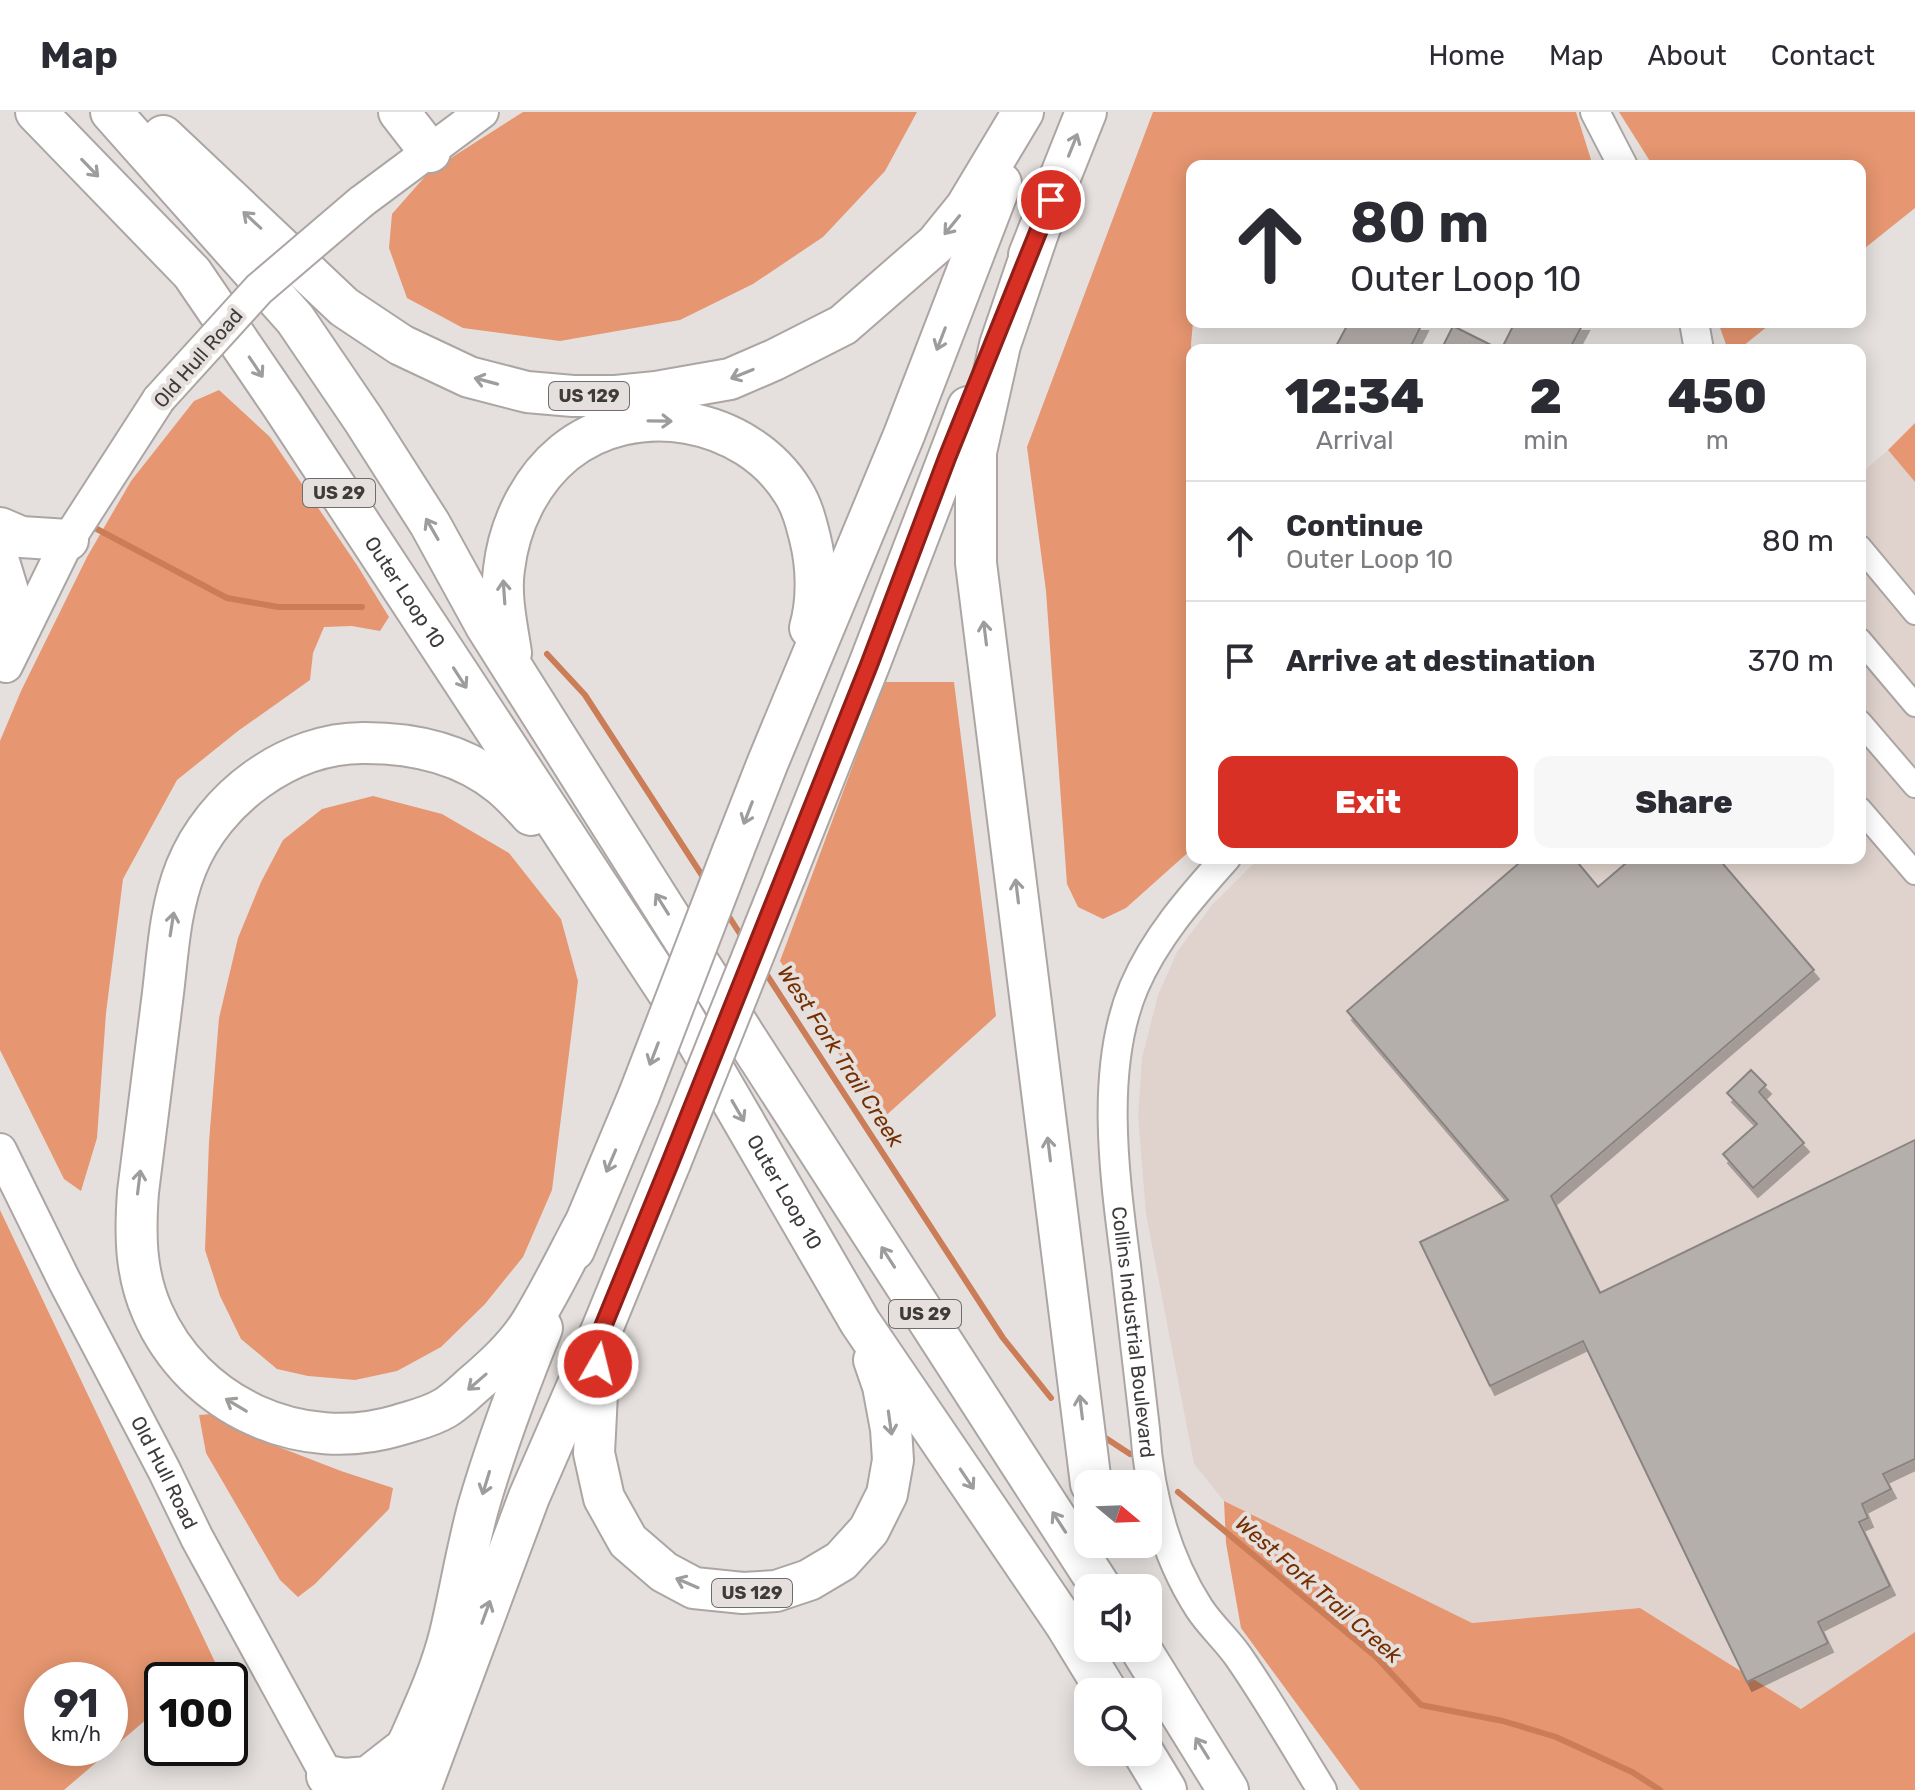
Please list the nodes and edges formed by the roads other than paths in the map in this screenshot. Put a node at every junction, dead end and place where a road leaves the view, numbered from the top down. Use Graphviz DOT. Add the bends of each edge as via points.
graph roads {
  1 [pos="36,112"];
  2 [pos="111,112"];
  3 [pos="138,112"];
  4 [pos="399,112"];
  5 [pos="482,112"];
  6 [pos="1025,112"];
  7 [pos="1086,112"];
  8 [pos="1595,112"];
  9 [pos="430,152"];
  10 [pos="1620,160"];
  11 [pos="1039,230"];
  12 [pos="0,528"];
  13 [pos="68,540"];
  14 [pos="1866,554"];
  15 [pos="0,565"];
  16 [pos="1915,613"];
  17 [pos="1866,647"];
  18 [pos="0,660"];
  19 [pos="513,669"];
  20 [pos="0,678"];
  21 [pos="1915,705"];
  22 [pos="1866,729"];
  23 [pos="768,762"];
  24 [pos="1915,786"];
  25 [pos="1866,816"];
  26 [pos="1220,864"];
  27 [pos="1915,873"];
  28 [pos="607,903"];
  29 [pos="0,1150"];
  30 [pos="583,1227"];
  31 [pos="860,1322"];
  32 [pos="600,1334"];
  33 [pos="1089,1470"];
  34 [pos="1092,1574"];
  35 [pos="1149,1662"];
  36 [pos="1098,1678"];
  37 [pos="406,1747"];
  38 [pos="1151,1766"];
  39 [pos="331,1783"];
  40 [pos="381,1790"];
  41 [pos="420,1790"];
  42 [pos="1166,1790"];
  43 [pos="1228,1790"];
  44 [pos="1322,1790"];
  1 -- 28 [label="highway, Outer Loop 10 / US 29, one-way" via="192,273"];
  19 -- 2 [label="highway, US 29, one-way" via="422,511 295,319"];
  6 -- 3 [label="highway, US 129, one-way" via="966,207 936,244 843,325 730,379 616,396 527,392 469,377 401,345 344,307"];
  4 -- 9 [label="highway"];
  5 -- 9 [label="main road, Old Hull Road"];
  6 -- 23 [label="highway, one-way" via="904,435"];
  11 -- 7 [label="highway, US 129, one-way"];
  8 -- 10 [label="street"];
  9 -- 13 [label="main road, Old Hull Road, bridge" via="361,202 259,289 159,399"];
  11 -- 32 [label="highway, US 129, bridge"];
  33 -- 11 [label="highway, one-way" via="976,563 976,452 1000,345"];
  12 -- 13 [label="highway" via="21,537"];
  13 -- 20 [label="main road, Old Hull Road"];
  14 -- 16 [label="street"];
  15 -- 18 [label="highway" via="10,598"];
  17 -- 21 [label="street"];
  19 -- 23 [label="highway, one-way" via="503,572 512,532 536,484 587,438 627,423 651,420 710,428 736,438 778,472 794,494 815,555 811,622"];
  34 -- 19 [label="highway, US 29, one-way"];
  22 -- 24 [label="street"];
  23 -- 30 [label="highway, one-way, bridge"];
  25 -- 27 [label="street"];
  26 -- 44 [label="street, Collins Industrial Boulevard" via="1159,940 1124,1016 1114,1071 1119,1211 1157,1512 1176,1565 1200,1609 1237,1655"];
  30 -- 28 [label="highway, one-way" via="530,1325 468,1390 425,1418 338,1435 290,1428 245,1411 180,1359 152,1310 135,1233 179,891 199,843 219,814 262,776 336,745 389,743 444,753 502,785"];
  28 -- 31 [label="highway, Outer Loop 10 / US 29, one-way" via="675,1003"];
  29 -- 39 [label="main road, Old Hull Road" via="197,1538"];
  30 -- 37 [label="highway, one-way" via="520,1381 478,1509 450,1636"];
  31 -- 32 [label="highway, US 129, one-way" via="883,1386 891,1429 887,1494 869,1530 841,1561 776,1591 743,1593 694,1588 664,1572 628,1541 604,1498 594,1453"];
  31 -- 36 [label="highway, US 29, one-way"];
  41 -- 32 [label="highway, one-way" via="529,1497"];
  43 -- 35 [label="highway, one-way"];
  37 -- 39 [label="highway" via="368,1777"];
  37 -- 40 [label="highway"];
  38 -- 42 [label="highway"];
}
